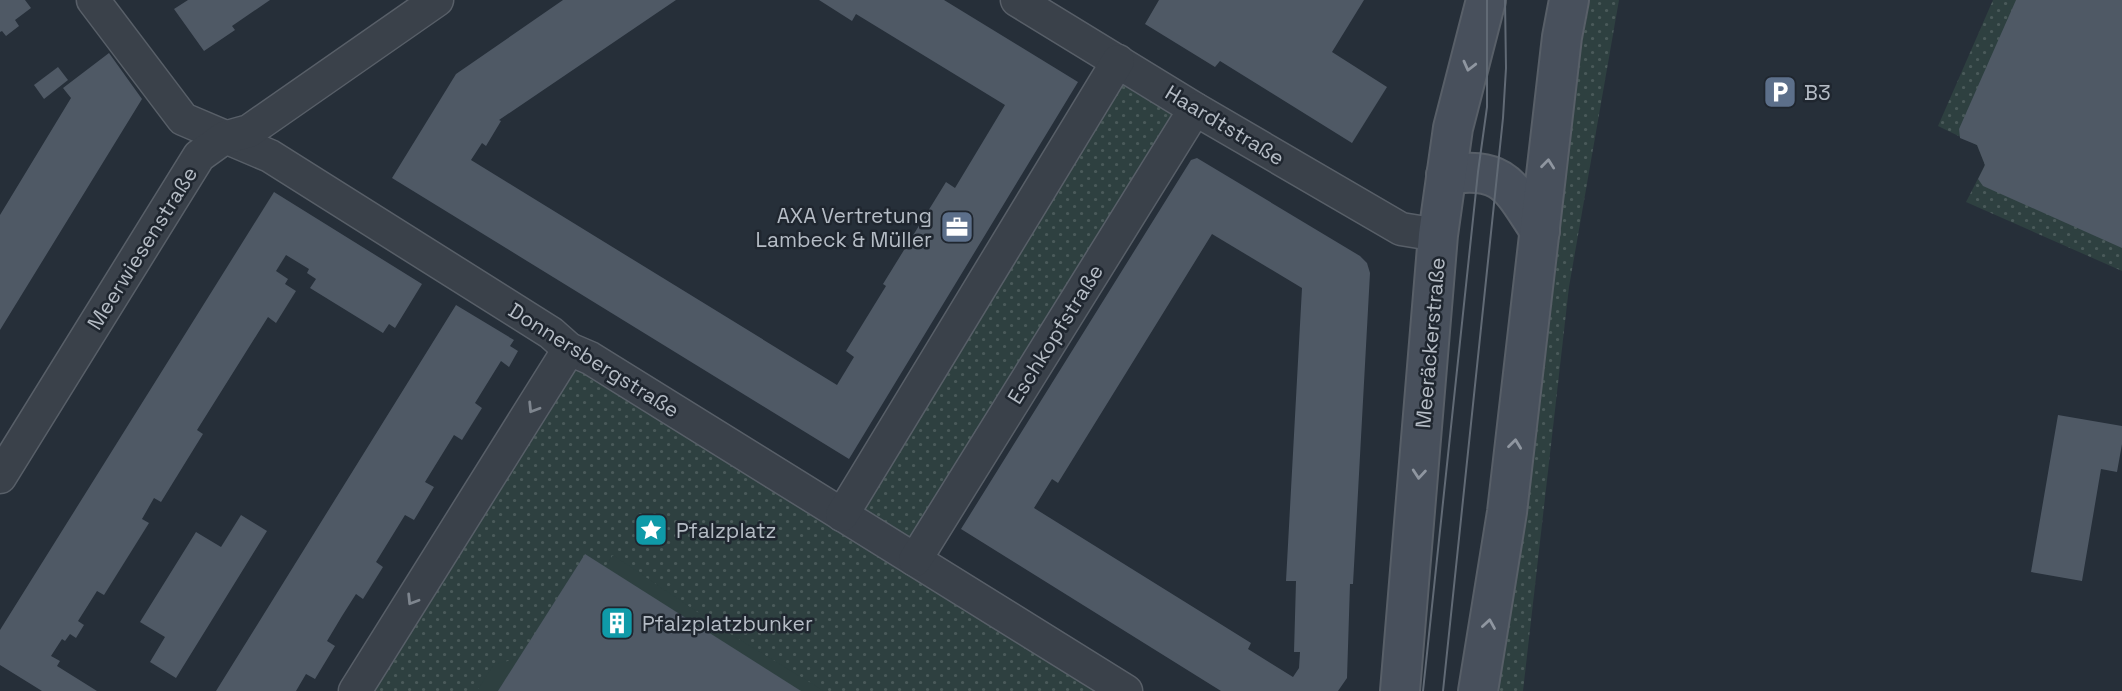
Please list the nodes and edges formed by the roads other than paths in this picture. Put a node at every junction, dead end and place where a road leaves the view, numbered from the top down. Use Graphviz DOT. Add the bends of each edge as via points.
graph roads {
  1 [pos="93,0"];
  2 [pos="438,0"];
  3 [pos="1017,0"];
  4 [pos="1486,0"];
  5 [pos="1569,0"];
  6 [pos="1118,61"];
  7 [pos="1195,108"];
  8 [pos="225,138"];
  9 [pos="1446,175"];
  10 [pos="1540,231"];
  11 [pos="1438,235"];
  12 [pos="569,349"];
  13 [pos="0,477"];
  14 [pos="842,516"];
  15 [pos="915,560"];
  16 [pos="355,691"];
  17 [pos="1126,691"];
  18 [pos="1400,691"];
  19 [pos="1478,691"];
  1 -- 8 [label="street, Donnersbergstraße" via="183,119"];
  2 -- 8 [label="street, Meerwiesenstraße" via="249,131"];
  3 -- 6 [label="street, Haardtstraße"];
  4 -- 9 [label="street, Meeräckerstraße, one-way" via="1453,128"];
  10 -- 5 [label="street, one-way"];
  6 -- 7 [label="street, Haardtstraße"];
  6 -- 14 [label="street"];
  7 -- 11 [label="street, Haardtstraße" via="1401,229"];
  7 -- 15 [label="street, Eschkopfstraße"];
  8 -- 12 [label="street, Donnersbergstraße" via="270,156 551,333"];
  8 -- 13 [label="street, Meerwiesenstraße" via="199,156"];
  9 -- 10 [label="street" via="1478,172 1496,177 1514,191"];
  9 -- 11 [label="street, Meeräckerstraße"];
  19 -- 10 [label="street, one-way" via="1507,512"];
  11 -- 18 [label="street, Meeräckerstraße, one-way"];
  12 -- 14 [label="street, Donnersbergstraße"];
  12 -- 16 [label="street, one-way"];
  14 -- 15 [label="street, Donnersbergstraße"];
  15 -- 17 [label="street, Donnersbergstraße"];
}
